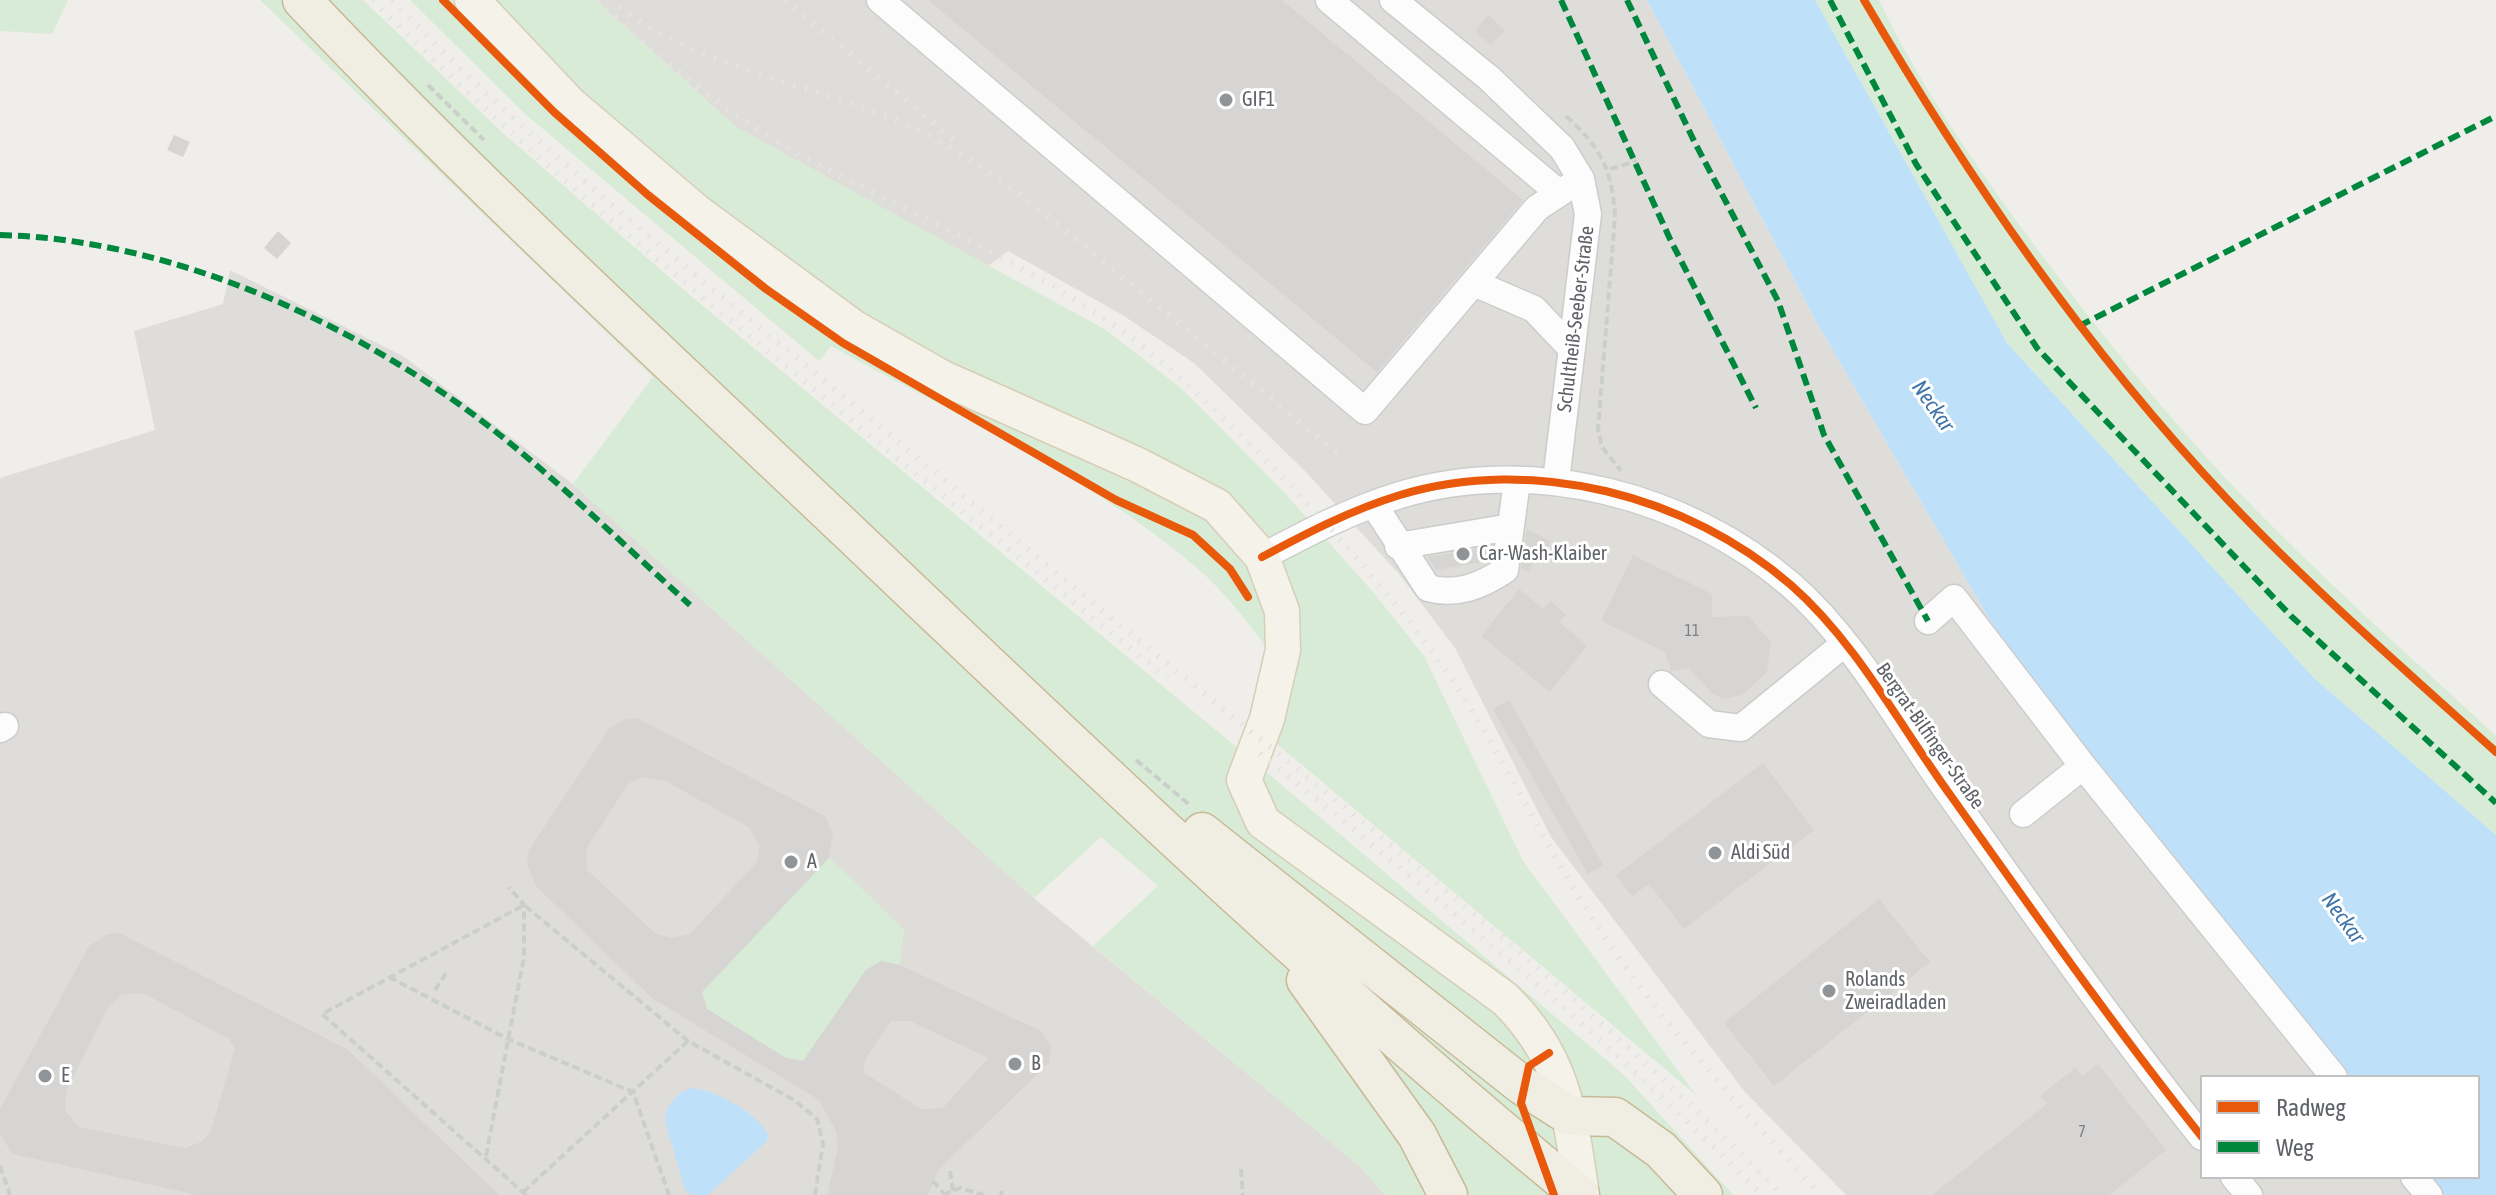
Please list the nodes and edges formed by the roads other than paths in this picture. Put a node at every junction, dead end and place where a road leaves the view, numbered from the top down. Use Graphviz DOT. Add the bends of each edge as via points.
graph roads {
  1 [pos="302,0"];
  2 [pos="472,0"];
  3 [pos="880,0"];
  4 [pos="1329,0"];
  5 [pos="1393,0"];
  6 [pos="1570,186"];
  7 [pos="1474,283"];
  8 [pos="1572,349"];
  9 [pos="1517,481"];
  10 [pos="1556,481"];
  11 [pos="1374,505"];
  12 [pos="1511,527"];
  13 [pos="1398,546"];
  14 [pos="1262,557"];
  15 [pos="1928,621"];
  16 [pos="1844,644"];
  17 [pos="1662,684"];
  18 [pos="1044,718"];
  19 [pos="2083,766"];
  20 [pos="2023,814"];
  21 [pos="1289,945"];
  22 [pos="2332,1075"];
  23 [pos="1570,1116"];
  24 [pos="2200,1134"];
  25 [pos="2236,1179"];
  26 [pos="2416,1179"];
  27 [pos="1448,1195"];
  28 [pos="1581,1195"];
  29 [pos="1703,1195"];
  30 [pos="2249,1195"];
  31 [pos="2429,1195"];
  1 -- 18 [label="highway" via="462,162"];
  2 -- 14 [label="main road" via="569,103 697,212 853,327 943,378 1217,506"];
  3 -- 7 [label="street" via="1365,411"];
  4 -- 6 [label="street"];
  5 -- 6 [label="street, Schultheiß-Seeber-Straße" via="1489,78 1562,148"];
  6 -- 7 [label="street" via="1537,208"];
  6 -- 8 [label="street, Schultheiß-Seeber-Straße" via="1588,214"];
  7 -- 8 [label="street" via="1534,309"];
  8 -- 10 [label="street, Schultheiß-Seeber-Straße"];
  9 -- 10 [label="street, Bergrat-Bilfinger-Straße"];
  9 -- 11 [label="street, Bergrat-Bilfinger-Straße" via="1443,486"];
  9 -- 12 [label="street"];
  10 -- 16 [label="street, Bergrat-Bilfinger-Straße" via="1688,517 1791,586"];
  11 -- 13 [label="street"];
  11 -- 14 [label="street, Bergrat-Bilfinger-Straße" via="1321,524"];
  12 -- 13 [label="street"];
  12 -- 13 [label="street" via="1505,570 1484,584 1446,593 1428,588"];
  14 -- 23 [label="main road" via="1282,611 1283,650 1267,719 1244,780 1253,805 1263,822 1505,999 1530,1023 1549,1053"];
  15 -- 19 [label="street" via="1954,598"];
  16 -- 17 [label="street" via="1741,728 1709,724"];
  16 -- 24 [label="street, Bergrat-Bilfinger-Straße" via="2075,972"];
  18 -- 21 [label="highway"];
  18 -- 23 [label="highway" via="1138,778 1523,1086"];
  19 -- 20 [label="street"];
  19 -- 22 [label="street"];
  21 -- 27 [label="highway" via="1313,994 1417,1135"];
  21 -- 28 [label="highway" via="1460,1098"];
  23 -- 28 [label="main road"];
  23 -- 29 [label="highway" via="1615,1117 1661,1150"];
  25 -- 30 [label="street"];
  26 -- 31 [label="street"];
}
